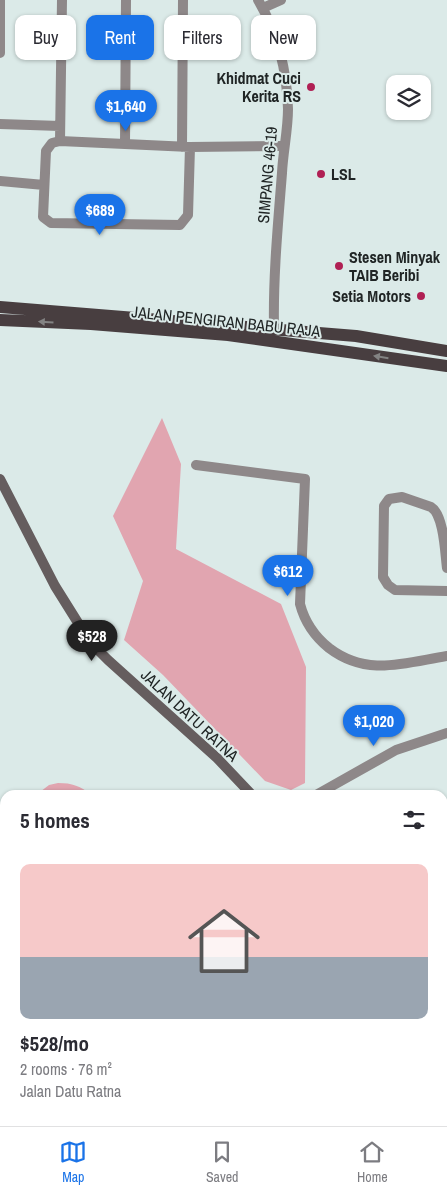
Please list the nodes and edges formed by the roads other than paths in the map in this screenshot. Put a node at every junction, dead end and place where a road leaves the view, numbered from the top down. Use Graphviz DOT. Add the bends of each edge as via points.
graph roads {
  1 [pos="0,0"];
  2 [pos="62,0"];
  3 [pos="126,0"];
  4 [pos="183,0"];
  5 [pos="281,0"];
  6 [pos="261,4"];
  7 [pos="0,53"];
  8 [pos="0,124"];
  9 [pos="60,126"];
  10 [pos="60,141"];
  11 [pos="125,144"];
  12 [pos="283,146"];
  13 [pos="186,147"];
  14 [pos="0,181"];
  15 [pos="44,185"];
  16 [pos="0,307"];
  17 [pos="0,320"];
  18 [pos="274,328"];
  19 [pos="412,344"];
  20 [pos="447,344"];
  21 [pos="447,351"];
  22 [pos="408,361"];
  23 [pos="447,366"];
  24 [pos="447,374"];
  25 [pos="196,465"];
  26 [pos="1,485"];
  27 [pos="447,568"];
  28 [pos="447,590"];
  29 [pos="447,656"];
  30 [pos="447,733"];
  31 [pos="247,790"];
  32 [pos="325,790"];
  1 -- 7 [label="street"];
  2 -- 9 [label="street"];
  3 -- 11 [label="street"];
  4 -- 13 [label="street"];
  5 -- 6 [label="street"];
  6 -- 12 [label="street, SIMPANG 46-19" via="273,28 284,68 288,109"];
  8 -- 9 [label="street"];
  9 -- 10 [label="street"];
  10 -- 11 [label="street"];
  10 -- 15 [label="street" via="52,143 46,151"];
  11 -- 13 [label="street"];
  12 -- 13 [label="street"];
  12 -- 18 [label="street, SIMPANG 46-19"];
  13 -- 15 [label="street" via="188,215 180,225 50,223 43,217"];
  14 -- 15 [label="street"];
  16 -- 18 [label="main road, JALAN PENGIRAN BABU RAJA"];
  22 -- 17 [label="main road, JALAN PENGIRAN BABU RAJA, one-way" via="228,335"];
  18 -- 19 [label="main road, JALAN PENGIRAN BABU RAJA"];
  19 -- 20 [label="main road"];
  19 -- 21 [label="main road, JALAN PENGIRAN BABU RAJA"];
  22 -- 23 [label="main road, JALAN PENGIRAN BABU RAJA"];
  22 -- 24 [label="main road"];
  25 -- 29 [label="street" via="305,479 300,604 309,628 332,650 353,662 377,666"];
  26 -- 31 [label="main road, JALAN DATU RATNA" via="55,586 90,642 218,758"];
  27 -- 28 [label="street" via="435,510 402,497 390,499 384,506 384,577 388,585 395,590"];
  30 -- 32 [label="street" via="396,750"];
}
